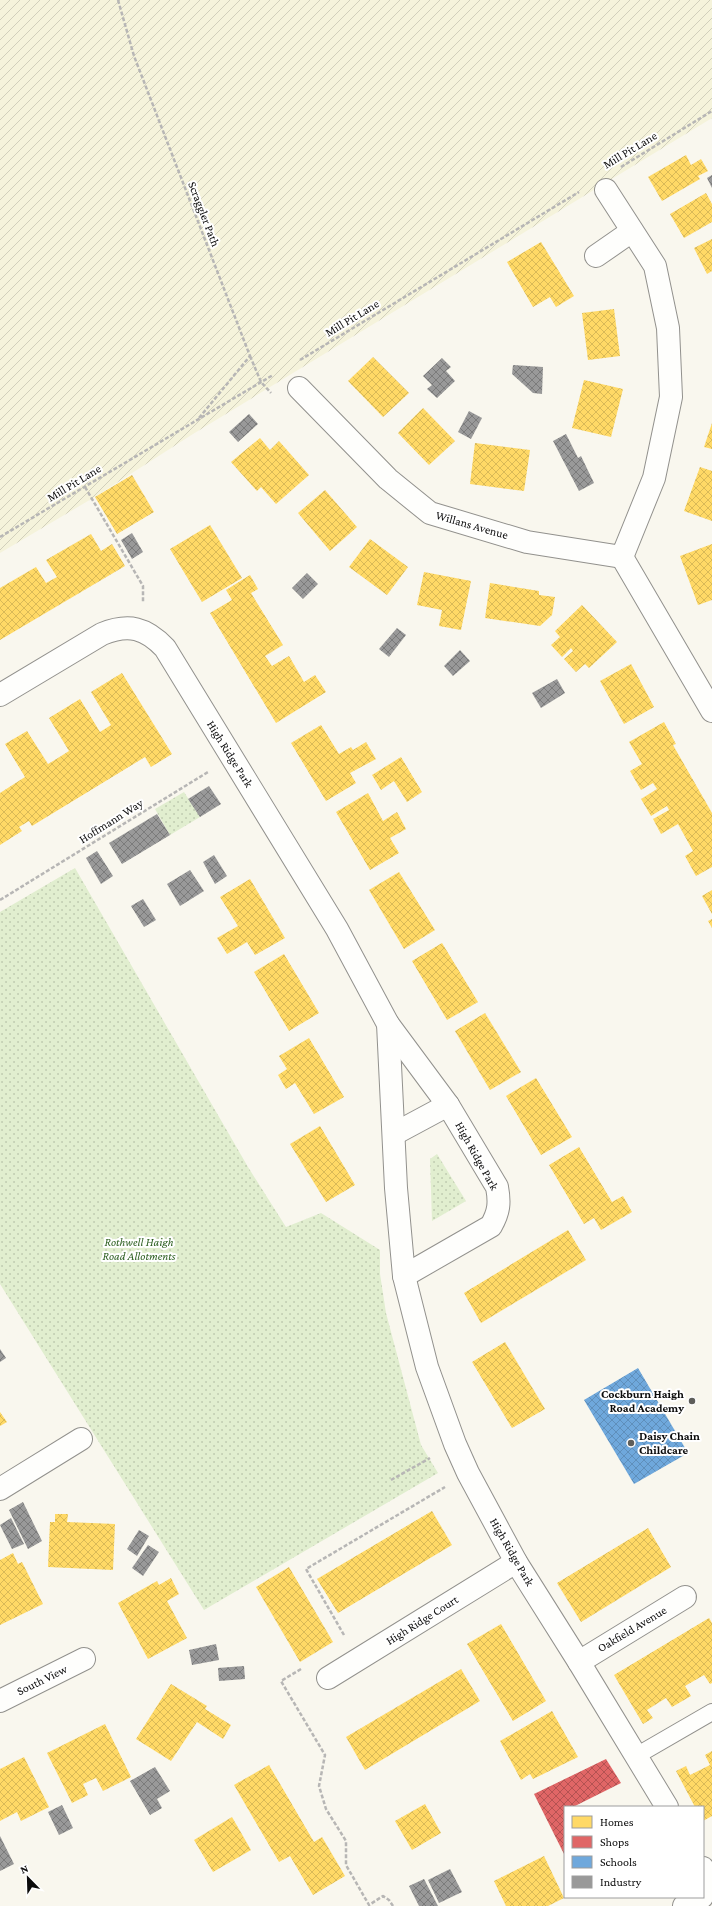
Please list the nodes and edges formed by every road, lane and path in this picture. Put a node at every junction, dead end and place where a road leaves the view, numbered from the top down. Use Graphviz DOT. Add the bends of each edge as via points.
graph roads {
  1 [pos="118,0"];
  2 [pos="712,111"];
  3 [pos="619,167"];
  4 [pos="596,189"];
  5 [pos="632,231"];
  6 [pos="596,256"];
  7 [pos="295,363"];
  8 [pos="275,375"];
  9 [pos="299,388"];
  10 [pos="198,420"];
  11 [pos="85,487"];
  12 [pos="0,537"];
  13 [pos="622,557"];
  14 [pos="143,631"];
  15 [pos="0,695"];
  16 [pos="712,711"];
  17 [pos="232,756"];
  18 [pos="0,900"];
  19 [pos="388,1024"];
  20 [pos="448,1106"];
  21 [pos="394,1134"];
  22 [pos="404,1276"];
  23 [pos="81,1439"];
  24 [pos="455,1444"];
  25 [pos="468,1473"];
  26 [pos="391,1480"];
  27 [pos="0,1489"];
  28 [pos="516,1562"];
  29 [pos="686,1597"];
  30 [pos="359,1659"];
  31 [pos="84,1660"];
  32 [pos="580,1662"];
  33 [pos="328,1678"];
  34 [pos="0,1701"];
  35 [pos="712,1712"];
  36 [pos="636,1756"];
  37 [pos="665,1806"];
  38 [pos="704,1870"];
  39 [pos="712,1883"];
  40 [pos="700,1898"];
  41 [pos="393,1906"];
  42 [pos="684,1906"];
  1 -- 10 [label="path, Scraggler Path" via="134,56 250,356"];
  2 -- 3 [label="path, Mill Pit Lane"];
  4 -- 5 [label="street"];
  4 -- 7 [label="path, Mill Pit Lane"];
  5 -- 6 [label="street"];
  5 -- 13 [label="street" via="655,266 668,328 671,397 654,478"];
  8 -- 10 [label="path, Mill Pit Lane"];
  9 -- 13 [label="street, Willans Avenue" via="388,479 430,513 527,542"];
  10 -- 11 [label="path, Mill Pit Lane"];
  11 -- 12 [label="path, Mill Pit Lane"];
  11 -- 14 [label="path" via="143,586"];
  13 -- 16 [label="street"];
  14 -- 15 [label="street, High Ridge Park" via="115,628"];
  14 -- 17 [label="street, High Ridge Park" via="165,648"];
  17 -- 18 [label="path, Hoffmann Way"];
  17 -- 19 [label="street, High Ridge Park" via="337,929"];
  19 -- 20 [label="street, High Ridge Park"];
  19 -- 21 [label="street, High Ridge Park"];
  20 -- 21 [label="street"];
  20 -- 22 [label="street, High Ridge Park" via="497,1187 500,1202 498,1214 491,1226"];
  21 -- 22 [label="street, High Ridge Park"];
  22 -- 24 [label="street, High Ridge Park" via="427,1366"];
  23 -- 27 [label="street"];
  24 -- 25 [label="street, High Ridge Park"];
  24 -- 26 [label="path"];
  25 -- 28 [label="street, High Ridge Park"];
  25 -- 30 [label="path" via="306,1569"];
  28 -- 30 [label="street, High Ridge Court"];
  28 -- 32 [label="street, High Ridge Park"];
  29 -- 32 [label="street, Oakfield Avenue"];
  30 -- 33 [label="street, High Ridge Court"];
  31 -- 34 [label="street, South View"];
  32 -- 36 [label="street, High Ridge Park"];
  33 -- 41 [label="path" via="316,1659 281,1681 325,1755 319,1786 326,1810 346,1841 346,1865 369,1905 383,1896"];
  35 -- 36 [label="lane"];
  36 -- 37 [label="street, High Ridge Park"];
  38 -- 39 [label="street"];
  40 -- 42 [label="street"];
}
